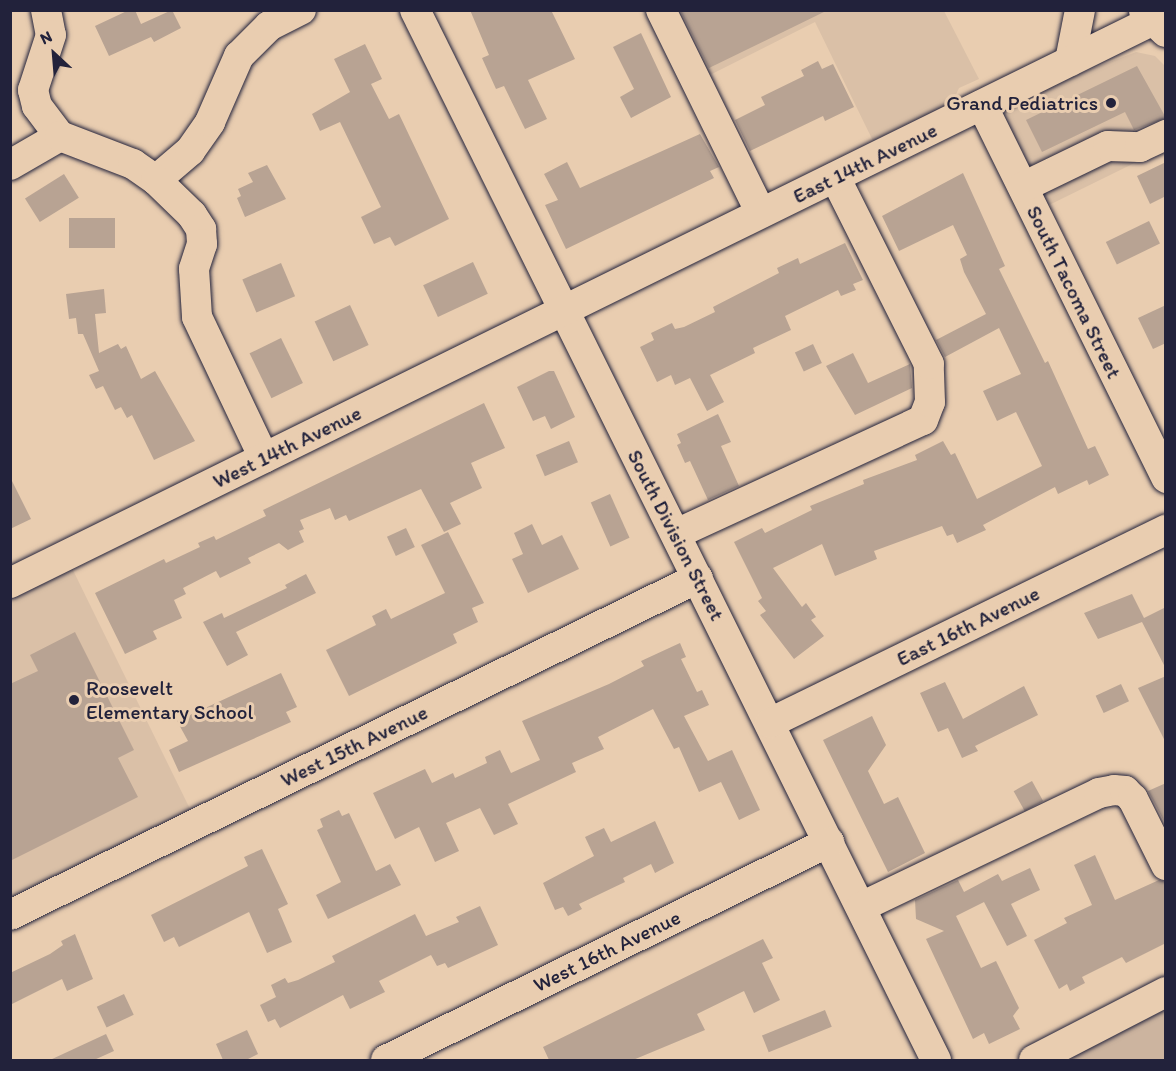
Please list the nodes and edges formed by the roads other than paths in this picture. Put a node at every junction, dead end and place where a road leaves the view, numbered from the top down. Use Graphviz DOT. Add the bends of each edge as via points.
graph roads {
  1 [pos="46,10"];
  2 [pos="302,10"];
  3 [pos="415,10"];
  4 [pos="661,10"];
  5 [pos="1080,10"];
  6 [pos="1158,19"];
  7 [pos="1070,61"];
  8 [pos="982,105"];
  9 [pos="1166,135"];
  10 [pos="60,136"];
  11 [pos="10,165"];
  12 [pos="835,177"];
  13 [pos="156,180"];
  14 [pos="1023,187"];
  15 [pos="761,213"];
  16 [pos="564,311"];
  17 [pos="264,458"];
  18 [pos="1166,478"];
  19 [pos="1166,530"];
  20 [pos="676,534"];
  21 [pos="698,578"];
  22 [pos="10,583"];
  23 [pos="771,723"];
  24 [pos="829,842"];
  25 [pos="1166,865"];
  26 [pos="861,906"];
  27 [pos="10,915"];
  28 [pos="1166,992"];
  29 [pos="386,1060"];
  30 [pos="936,1060"];
  31 [pos="1034,1060"];
  1 -- 10 [label="street" via="51,35 33,90 37,106"];
  2 -- 13 [label="street" via="269,26 239,56 210,122 190,151"];
  3 -- 16 [label="street, South Division Street"];
  4 -- 15 [label="street"];
  5 -- 7 [label="street"];
  6 -- 7 [label="street, East 14th Avenue"];
  7 -- 8 [label="street, East 14th Avenue"];
  8 -- 12 [label="street, East 14th Avenue"];
  8 -- 14 [label="street, South Tacoma Street"];
  9 -- 14 [label="street" via="1140,147 1108,146"];
  10 -- 11 [label="street"];
  10 -- 13 [label="street" via="133,164"];
  12 -- 15 [label="street, East 14th Avenue"];
  12 -- 20 [label="street" via="929,364 930,402 923,420"];
  13 -- 17 [label="street" via="192,214 201,229 202,244 194,269 197,316"];
  14 -- 18 [label="street, South Tacoma Street"];
  15 -- 16 [label="street, East 14th Avenue"];
  16 -- 17 [label="street, West 14th Avenue"];
  16 -- 20 [label="street, South Division Street"];
  17 -- 22 [label="street, West 14th Avenue"];
  19 -- 23 [label="street, East 16th Avenue"];
  20 -- 21 [label="street, South Division Street"];
  21 -- 23 [label="street, South Division Street"];
  21 -- 27 [label="street, West 15th Avenue"];
  23 -- 24 [label="street, South Division Street"];
  24 -- 26 [label="street, South Division Street"];
  24 -- 29 [label="street, West 16th Avenue"];
  25 -- 26 [label="street" via="1133,799 1125,791 1114,790 1099,793"];
  26 -- 30 [label="street, South Division Street"];
  28 -- 31 [label="street"];
}
